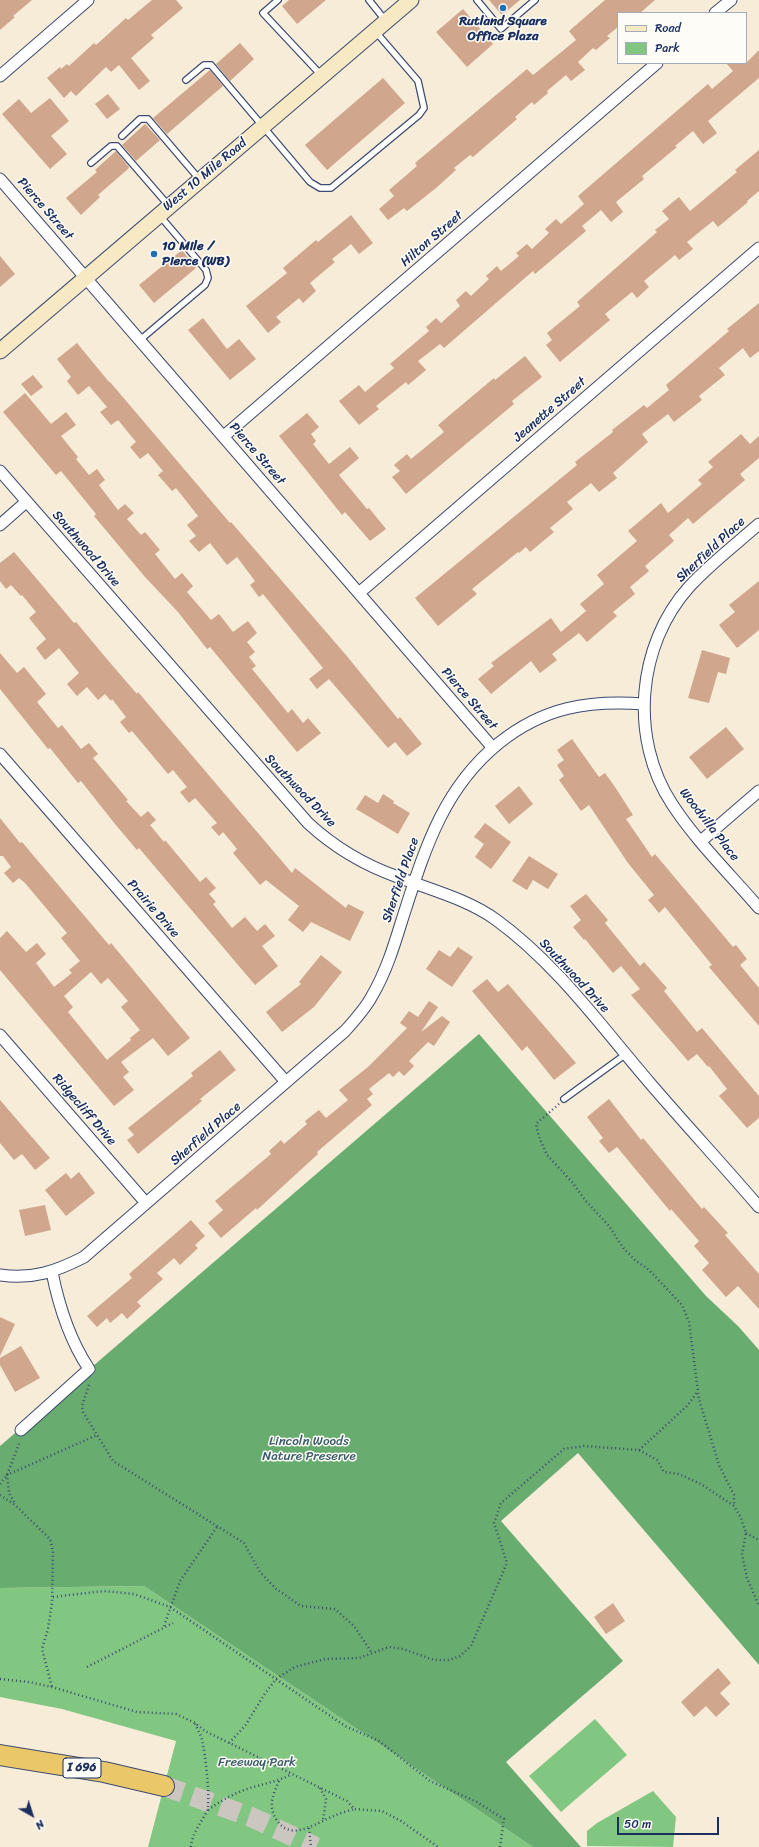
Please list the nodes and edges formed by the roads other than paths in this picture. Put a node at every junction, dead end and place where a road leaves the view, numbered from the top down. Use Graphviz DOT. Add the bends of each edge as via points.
graph roads {
  1 [pos="88,0"];
  2 [pos="278,0"];
  3 [pos="369,0"];
  4 [pos="477,0"];
  5 [pos="535,0"];
  6 [pos="731,0"];
  7 [pos="409,1"];
  8 [pos="717,12"];
  9 [pos="380,26"];
  10 [pos="656,64"];
  11 [pos="0,76"];
  12 [pos="322,76"];
  13 [pos="186,80"];
  14 [pos="262,127"];
  15 [pos="122,136"];
  16 [pos="91,163"];
  17 [pos="0,179"];
  18 [pos="200,180"];
  19 [pos="164,210"];
  20 [pos="759,248"];
  21 [pos="85,278"];
  22 [pos="140,340"];
  23 [pos="0,351"];
  24 [pos="224,436"];
  25 [pos="0,472"];
  26 [pos="26,502"];
  27 [pos="0,524"];
  28 [pos="759,524"];
  29 [pos="359,593"];
  30 [pos="644,704"];
  31 [pos="493,748"];
  32 [pos="0,754"];
  33 [pos="759,791"];
  34 [pos="701,841"];
  35 [pos="414,883"];
  36 [pos="759,908"];
  37 [pos="0,1035"];
  38 [pos="626,1054"];
  39 [pos="286,1082"];
  40 [pos="564,1099"];
  41 [pos="146,1203"];
  42 [pos="759,1207"];
  43 [pos="52,1272"];
  44 [pos="0,1275"];
  45 [pos="21,1430"];
  46 [pos="0,1755"];
  47 [pos="164,1786"];
  1 -- 11 [label="street"];
  2 -- 12 [label="lane" via="263,13"];
  3 -- 9 [label="lane"];
  4 -- 5 [label="lane" via="501,29"];
  6 -- 8 [label="street"];
  7 -- 9 [label="main road, West 10 Mile Road"];
  9 -- 12 [label="main road, West 10 Mile Road"];
  9 -- 14 [label="lane" via="418,81 424,108 418,115 331,188 320,188 310,182"];
  10 -- 24 [label="street, Hilton Street"];
  12 -- 14 [label="main road, West 10 Mile Road"];
  13 -- 14 [label="lane" via="204,65 211,65"];
  14 -- 18 [label="main road, West 10 Mile Road"];
  15 -- 18 [label="lane" via="140,119 148,119"];
  16 -- 19 [label="lane" via="110,146 117,146"];
  17 -- 21 [label="street, Pierce Street"];
  18 -- 19 [label="main road, West 10 Mile Road"];
  19 -- 21 [label="main road, West 10 Mile Road"];
  19 -- 22 [label="lane" via="206,270 208,278 205,285"];
  20 -- 29 [label="street, Jeanette Street"];
  21 -- 22 [label="street, Pierce Street"];
  21 -- 23 [label="main road, West 10 Mile Road"];
  22 -- 24 [label="street, Pierce Street"];
  24 -- 29 [label="street, Pierce Street"];
  25 -- 26 [label="street, Southwood Drive"];
  26 -- 27 [label="street"];
  26 -- 35 [label="street, Southwood Drive" via="308,823 330,842 358,860"];
  28 -- 30 [label="street, Sherfield Place" via="699,577 673,608 652,654"];
  29 -- 31 [label="street, Pierce Street"];
  30 -- 31 [label="street, Sherfield Place" via="599,702 567,708 522,727"];
  30 -- 34 [label="street, Woodvilla Place" via="645,725 657,775 671,802"];
  31 -- 35 [label="street, Sherfield Place" via="465,777 448,800"];
  32 -- 39 [label="street, Prairie Drive"];
  33 -- 34 [label="street"];
  34 -- 36 [label="street, Woodvilla Place"];
  35 -- 38 [label="street, Southwood Drive" via="471,904 520,938 562,980"];
  35 -- 39 [label="street, Sherfield Place" via="388,962 372,996 345,1031"];
  37 -- 41 [label="street, Ridgecliff Drive"];
  38 -- 40 [label="lane"];
  38 -- 42 [label="street, Southwood Drive"];
  39 -- 41 [label="street, Sherfield Place"];
  41 -- 43 [label="street, Sherfield Place" via="84,1257"];
  43 -- 44 [label="street, Sherfield Place" via="29,1277"];
  43 -- 45 [label="street" via="65,1323 86,1371"];
  46 -- 47 [label="highway, I 696" via="104,1772"];
}
